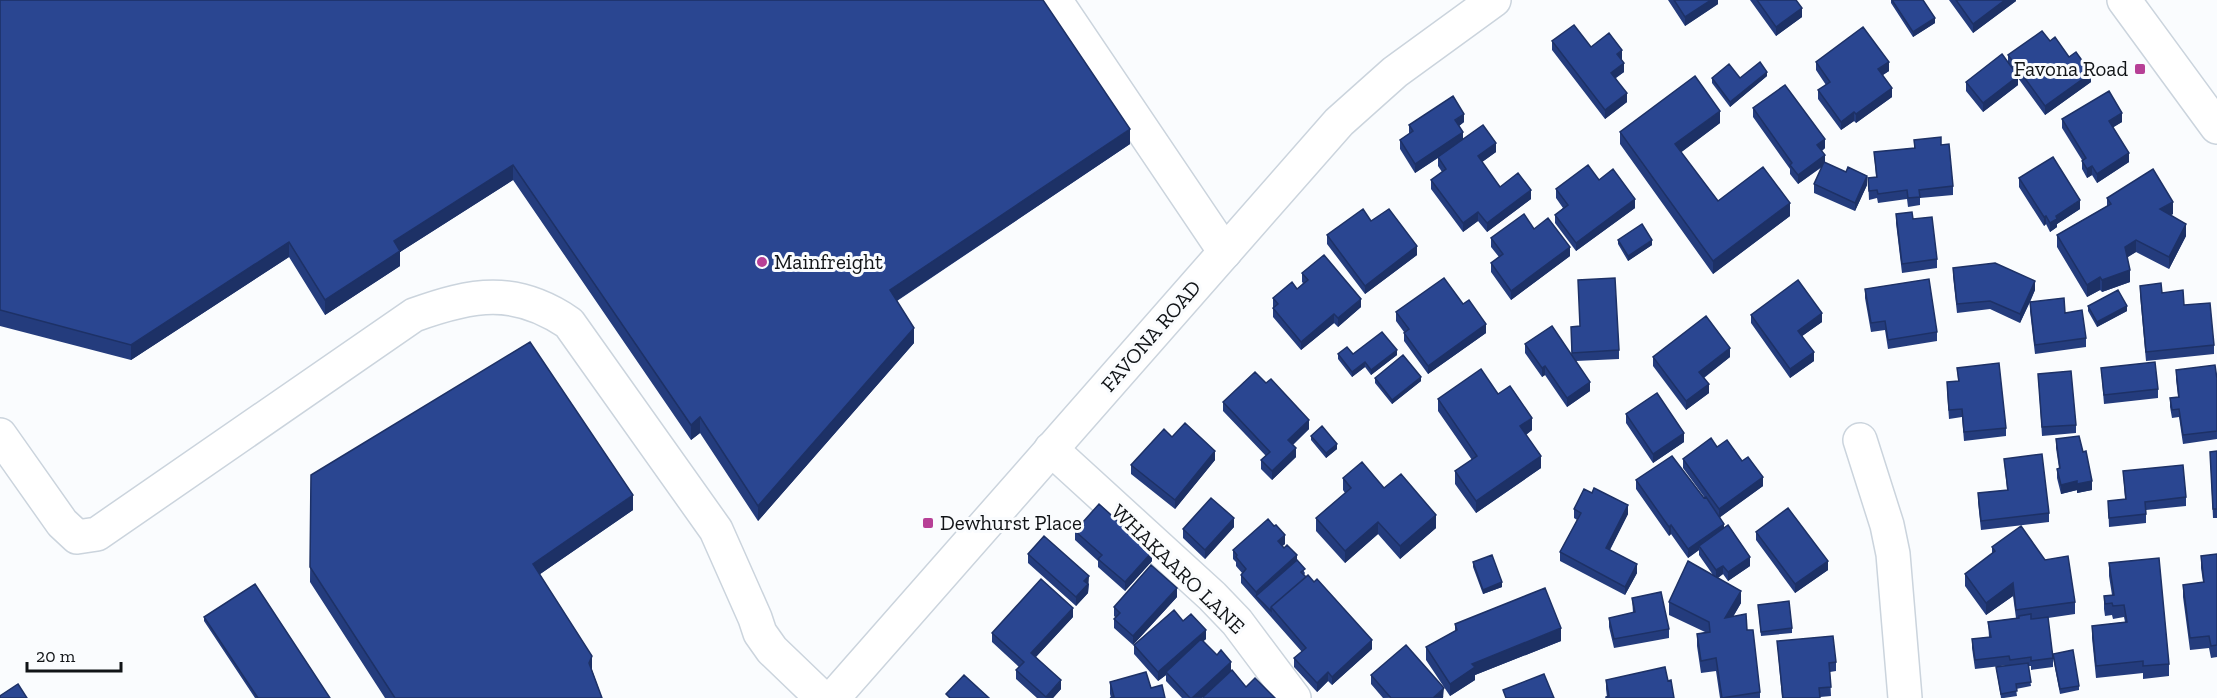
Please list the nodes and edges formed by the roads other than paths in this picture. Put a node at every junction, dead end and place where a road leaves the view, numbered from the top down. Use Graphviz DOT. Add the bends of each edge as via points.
graph roads {
  1 [pos="1055,0"];
  2 [pos="1494,0"];
  3 [pos="2124,0"];
  4 [pos="2217,127"];
  5 [pos="1225,252"];
  6 [pos="0,435"];
  7 [pos="1860,440"];
  8 [pos="1051,450"];
  9 [pos="822,698"];
  10 [pos="833,698"];
  11 [pos="1294,698"];
  12 [pos="1905,698"];
  1 -- 5 [label="main road"];
  2 -- 5 [label="main road, FAVONA ROAD" via="1395,72 1340,122"];
  3 -- 4 [label="main road"];
  5 -- 8 [label="main road, FAVONA ROAD"];
  6 -- 9 [label="main road" via="62,523 77,537 97,534 414,315 449,302 494,297 525,301 569,323 716,530 759,633"];
  7 -- 12 [label="main road" via="1893,554"];
  8 -- 10 [label="main road, FAVONA ROAD"];
  8 -- 11 [label="main road, WHAKAARO LANE" via="1212,596 1237,622"];
}
